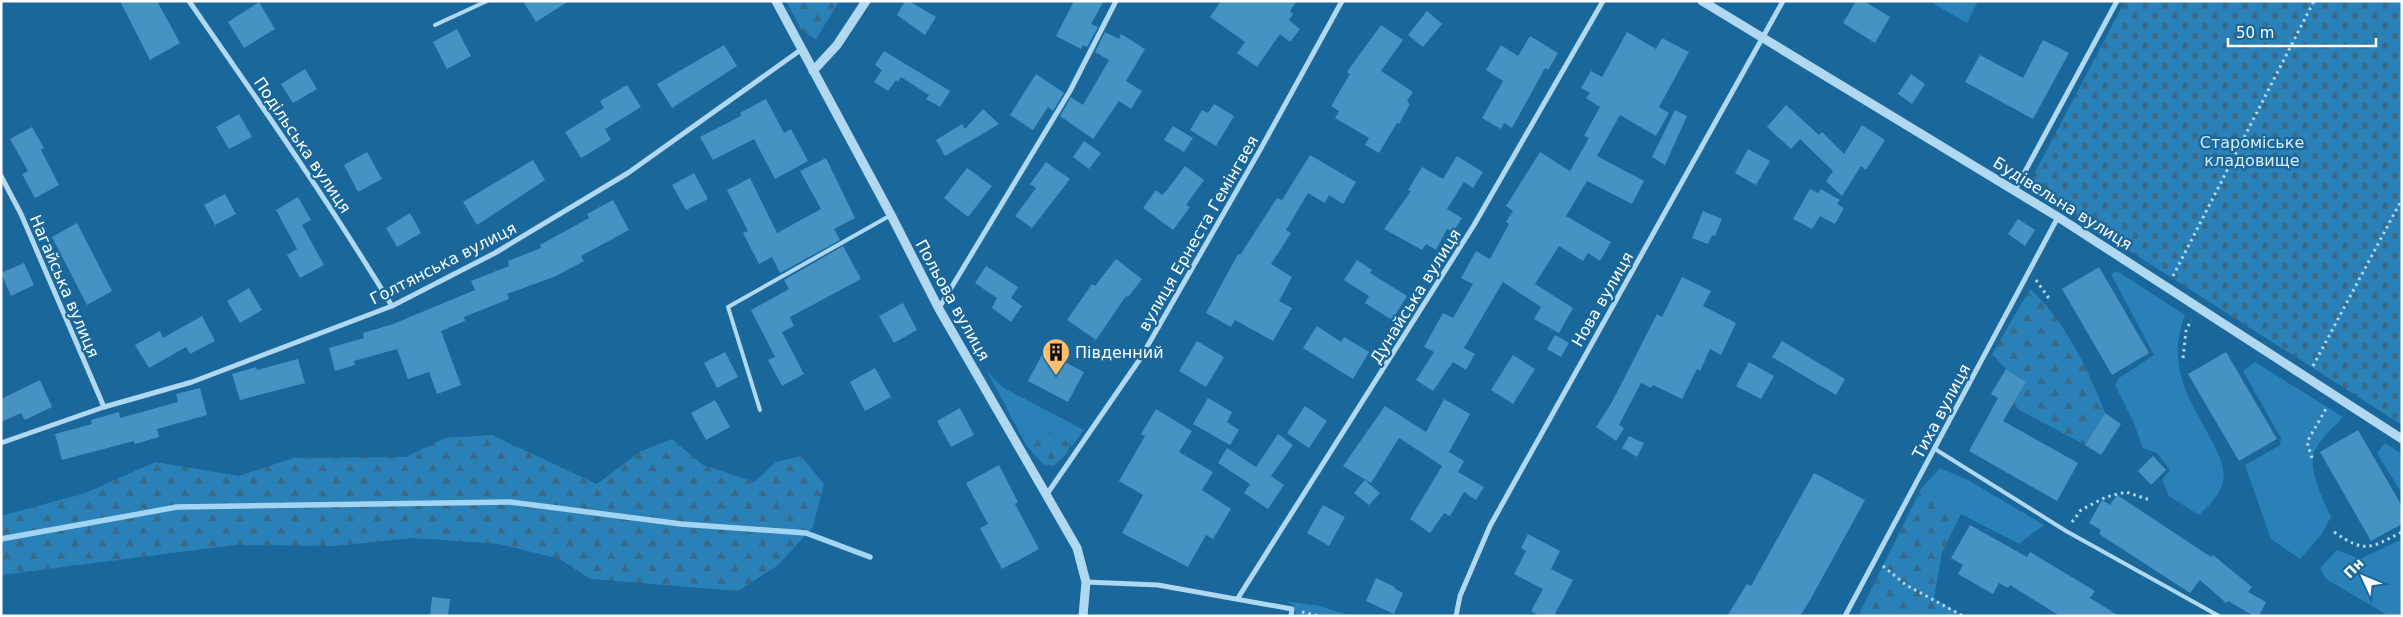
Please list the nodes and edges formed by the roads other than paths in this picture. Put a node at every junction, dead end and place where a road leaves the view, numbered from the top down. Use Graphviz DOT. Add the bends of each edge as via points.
graph roads {
  1 [pos="189,1"];
  2 [pos="487,1"];
  3 [pos="776,1"];
  4 [pos="866,1"];
  5 [pos="1116,1"];
  6 [pos="1342,1"];
  7 [pos="1603,1"];
  8 [pos="1702,1"];
  9 [pos="1783,1"];
  10 [pos="2118,1"];
  11 [pos="435,25"];
  12 [pos="1764,38"];
  13 [pos="802,49"];
  14 [pos="813,71"];
  15 [pos="1,176"];
  16 [pos="2015,190"];
  17 [pos="891,215"];
  18 [pos="2058,217"];
  19 [pos="392,306"];
  20 [pos="938,309"];
  21 [pos="104,407"];
  22 [pos="760,410"];
  23 [pos="2402,439"];
  24 [pos="1,443"];
  25 [pos="1935,449"];
  26 [pos="1047,494"];
  27 [pos="1086,582"];
  28 [pos="1238,598"];
  29 [pos="1083,616"];
  30 [pos="1291,616"];
  31 [pos="1456,616"];
  32 [pos="1845,616"];
  33 [pos="2219,616"];
  1 -- 19 [label="street, Подільська вулиця" via="286,139"];
  2 -- 11 [label="lane"];
  3 -- 13 [label="street, Польова вулиця"];
  4 -- 14 [label="street" via="838,45"];
  5 -- 20 [label="street" via="1070,90"];
  6 -- 26 [label="street, вулиця Ернеста Гемінгвея" via="1140,359"];
  7 -- 28 [label="street, Дунайська вулиця" via="1454,257"];
  8 -- 12 [label="street, Будівельна вулиця"];
  9 -- 12 [label="street, Нова вулиця"];
  10 -- 16 [label="street"];
  12 -- 16 [label="street, Будівельна вулиця"];
  12 -- 31 [label="street, Нова вулиця" via="1490,526 1460,596"];
  13 -- 14 [label="street, Польова вулиця"];
  13 -- 19 [label="street, Голтянська вулиця" via="628,173 495,253"];
  14 -- 17 [label="street, Польова вулиця"];
  15 -- 21 [label="street, Нагайська вулиця" via="21,214"];
  16 -- 18 [label="street, Будівельна вулиця"];
  17 -- 20 [label="street, Польова вулиця"];
  17 -- 22 [label="lane" via="728,307"];
  18 -- 23 [label="street, Будівельна вулиця"];
  18 -- 25 [label="street, Тиха вулиця"];
  19 -- 21 [label="street, Голтянська вулиця" via="192,382"];
  20 -- 26 [label="street, Польова вулиця"];
  21 -- 24 [label="street, Голтянська вулиця"];
  25 -- 32 [label="street, Тиха вулиця"];
  25 -- 33 [label="lane" via="2066,531"];
  26 -- 27 [label="street, Польова вулиця" via="1077,548"];
  27 -- 28 [label="street" via="1158,584"];
  27 -- 29 [label="street, Польова вулиця"];
  28 -- 30 [label="street" via="1292,609"];
}
